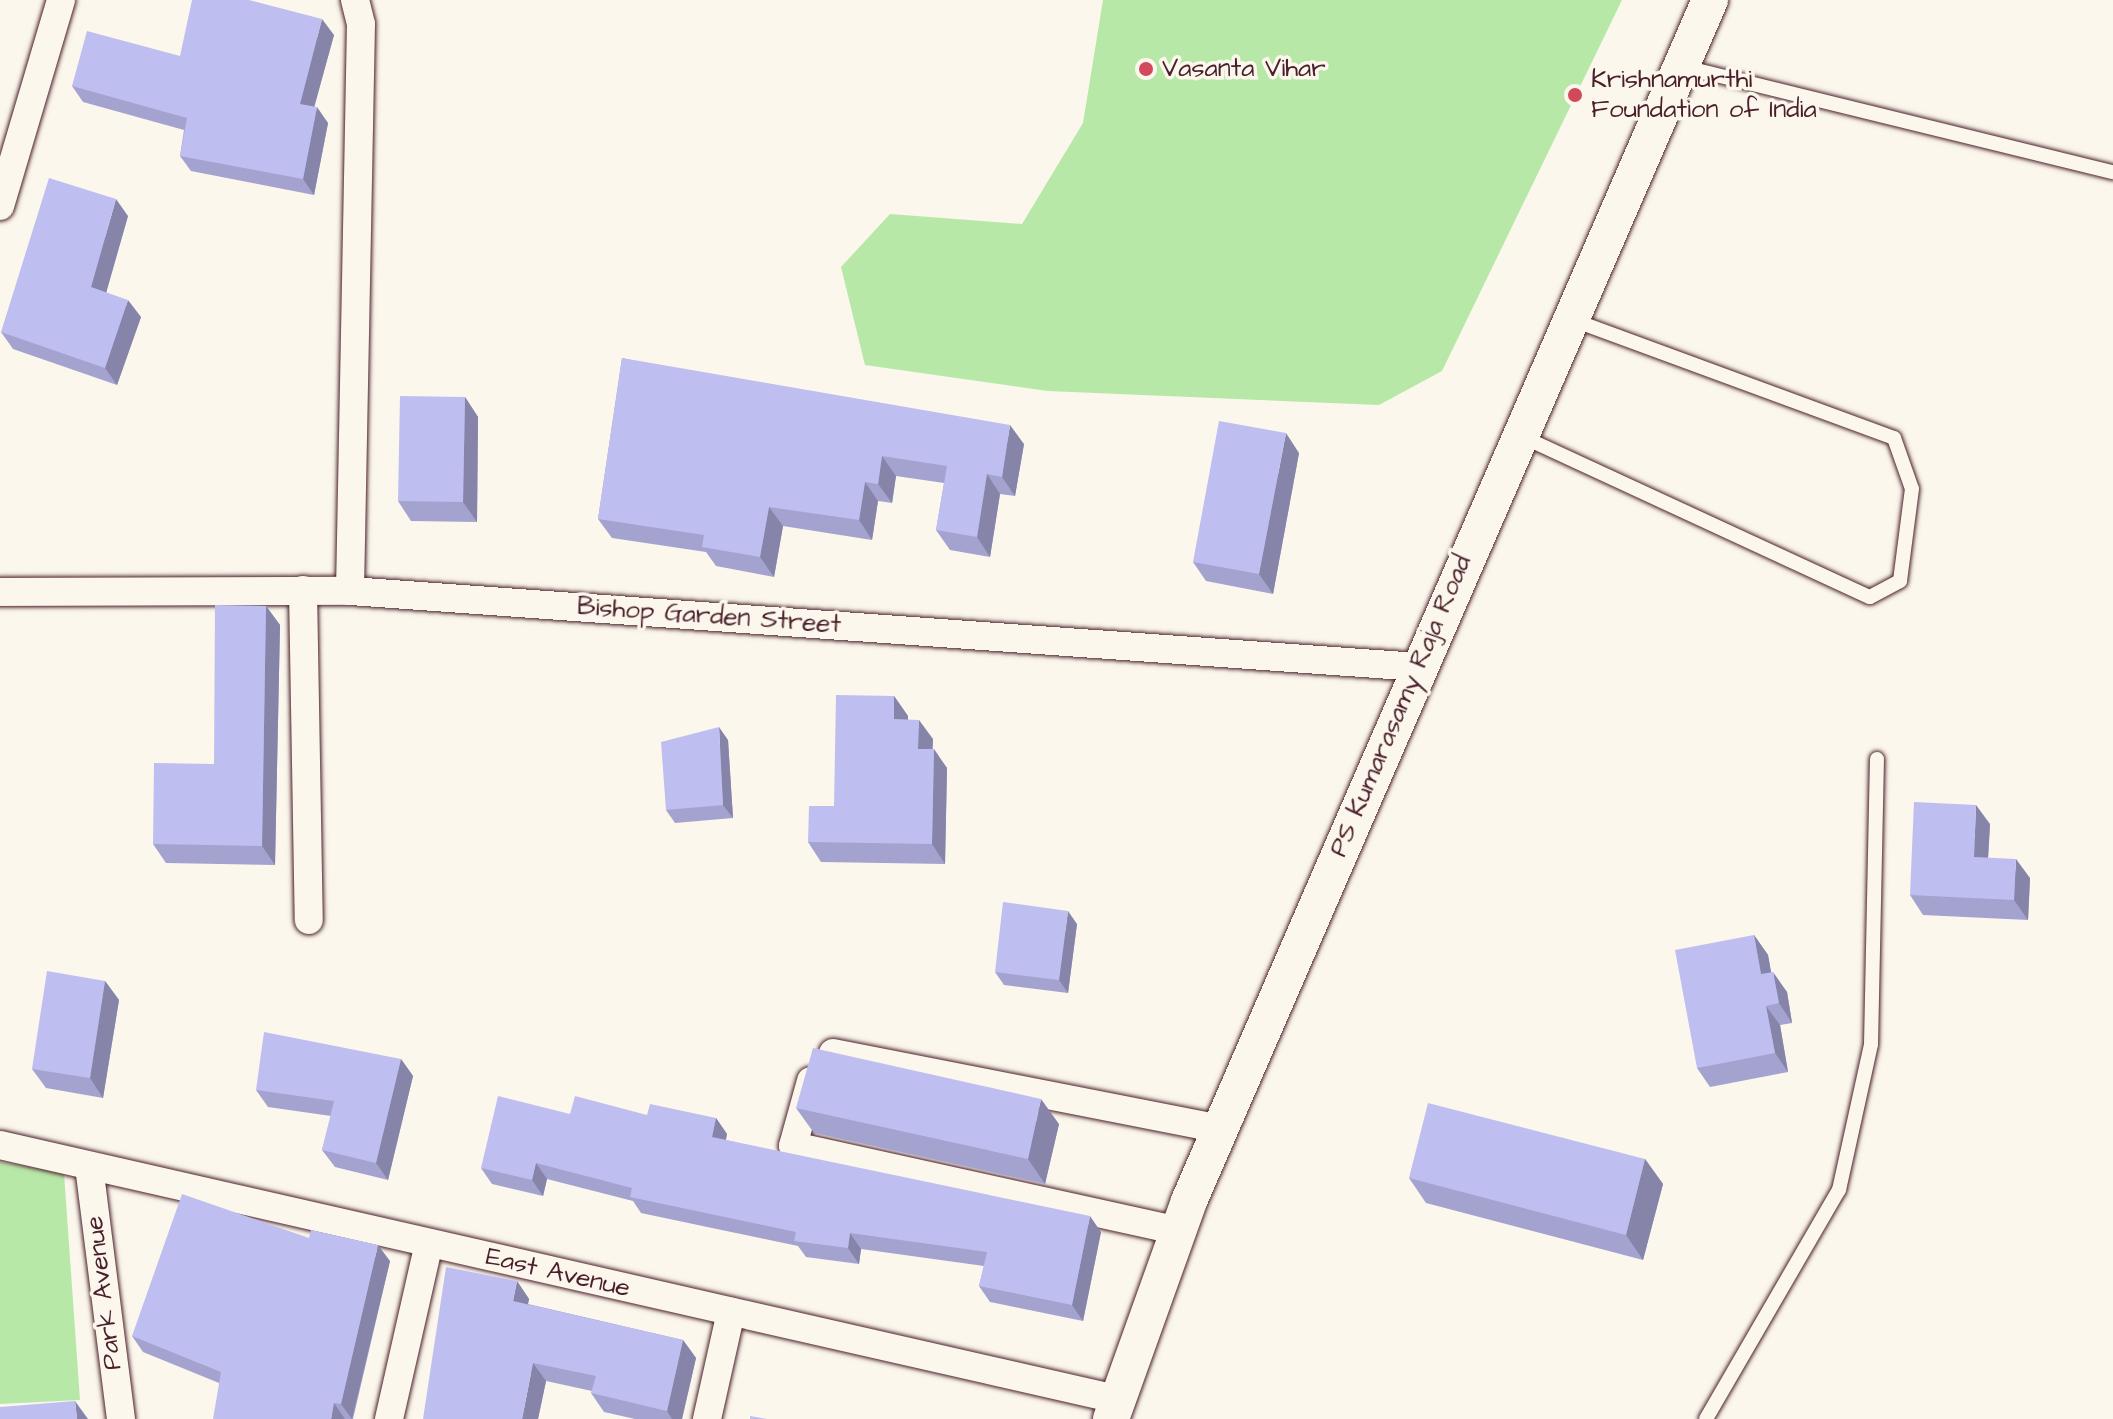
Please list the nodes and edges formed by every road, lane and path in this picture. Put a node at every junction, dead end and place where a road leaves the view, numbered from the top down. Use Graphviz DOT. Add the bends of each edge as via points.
graph roads {
  1 [pos="61,0"];
  2 [pos="355,0"];
  3 [pos="1710,0"];
  4 [pos="1680,66"];
  5 [pos="2113,172"];
  6 [pos="0,206"];
  7 [pos="1569,318"];
  8 [pos="1518,435"];
  9 [pos="303,590"];
  10 [pos="350,591"];
  11 [pos="0,592"];
  12 [pos="1417,667"];
  13 [pos="1877,759"];
  14 [pos="309,920"];
  15 [pos="1220,1129"];
  16 [pos="0,1145"];
  17 [pos="89,1166"];
  18 [pos="1179,1231"];
  19 [pos="429,1243"];
  20 [pos="731,1312"];
  21 [pos="1114,1409"];
  22 [pos="121,1419"];
  23 [pos="389,1419"];
  24 [pos="707,1419"];
  25 [pos="1706,1419"];
  1 -- 6 [label="street"];
  2 -- 10 [label="street" via="361,24"];
  3 -- 4 [label="street, PS Kumarasamy Raja Road"];
  4 -- 5 [label="lane"];
  4 -- 7 [label="street, PS Kumarasamy Raja Road"];
  7 -- 8 [label="street, PS Kumarasamy Raja Road"];
  7 -- 8 [label="lane" via="1894,438 1912,489 1900,581 1870,597"];
  8 -- 12 [label="street, PS Kumarasamy Raja Road"];
  9 -- 10 [label="street, Bishop Garden Street"];
  9 -- 11 [label="street, Bishop Garden Street"];
  9 -- 14 [label="street"];
  10 -- 12 [label="street, Bishop Garden Street"];
  12 -- 15 [label="street, PS Kumarasamy Raja Road"];
  13 -- 25 [label="lane" via="1871,1044 1839,1190"];
  15 -- 18 [label="street, PS Kumarasamy Raja Road"];
  15 -- 18 [label="street" via="819,1050 793,1146"];
  16 -- 17 [label="street, East Avenue"];
  17 -- 19 [label="street, East Avenue"];
  17 -- 22 [label="street, Park Avenue"];
  18 -- 21 [label="street, PS Kumarasamy Raja Road"];
  19 -- 20 [label="street, East Avenue"];
  19 -- 23 [label="street"];
  20 -- 21 [label="street, East Avenue"];
  20 -- 24 [label="street"];
}
